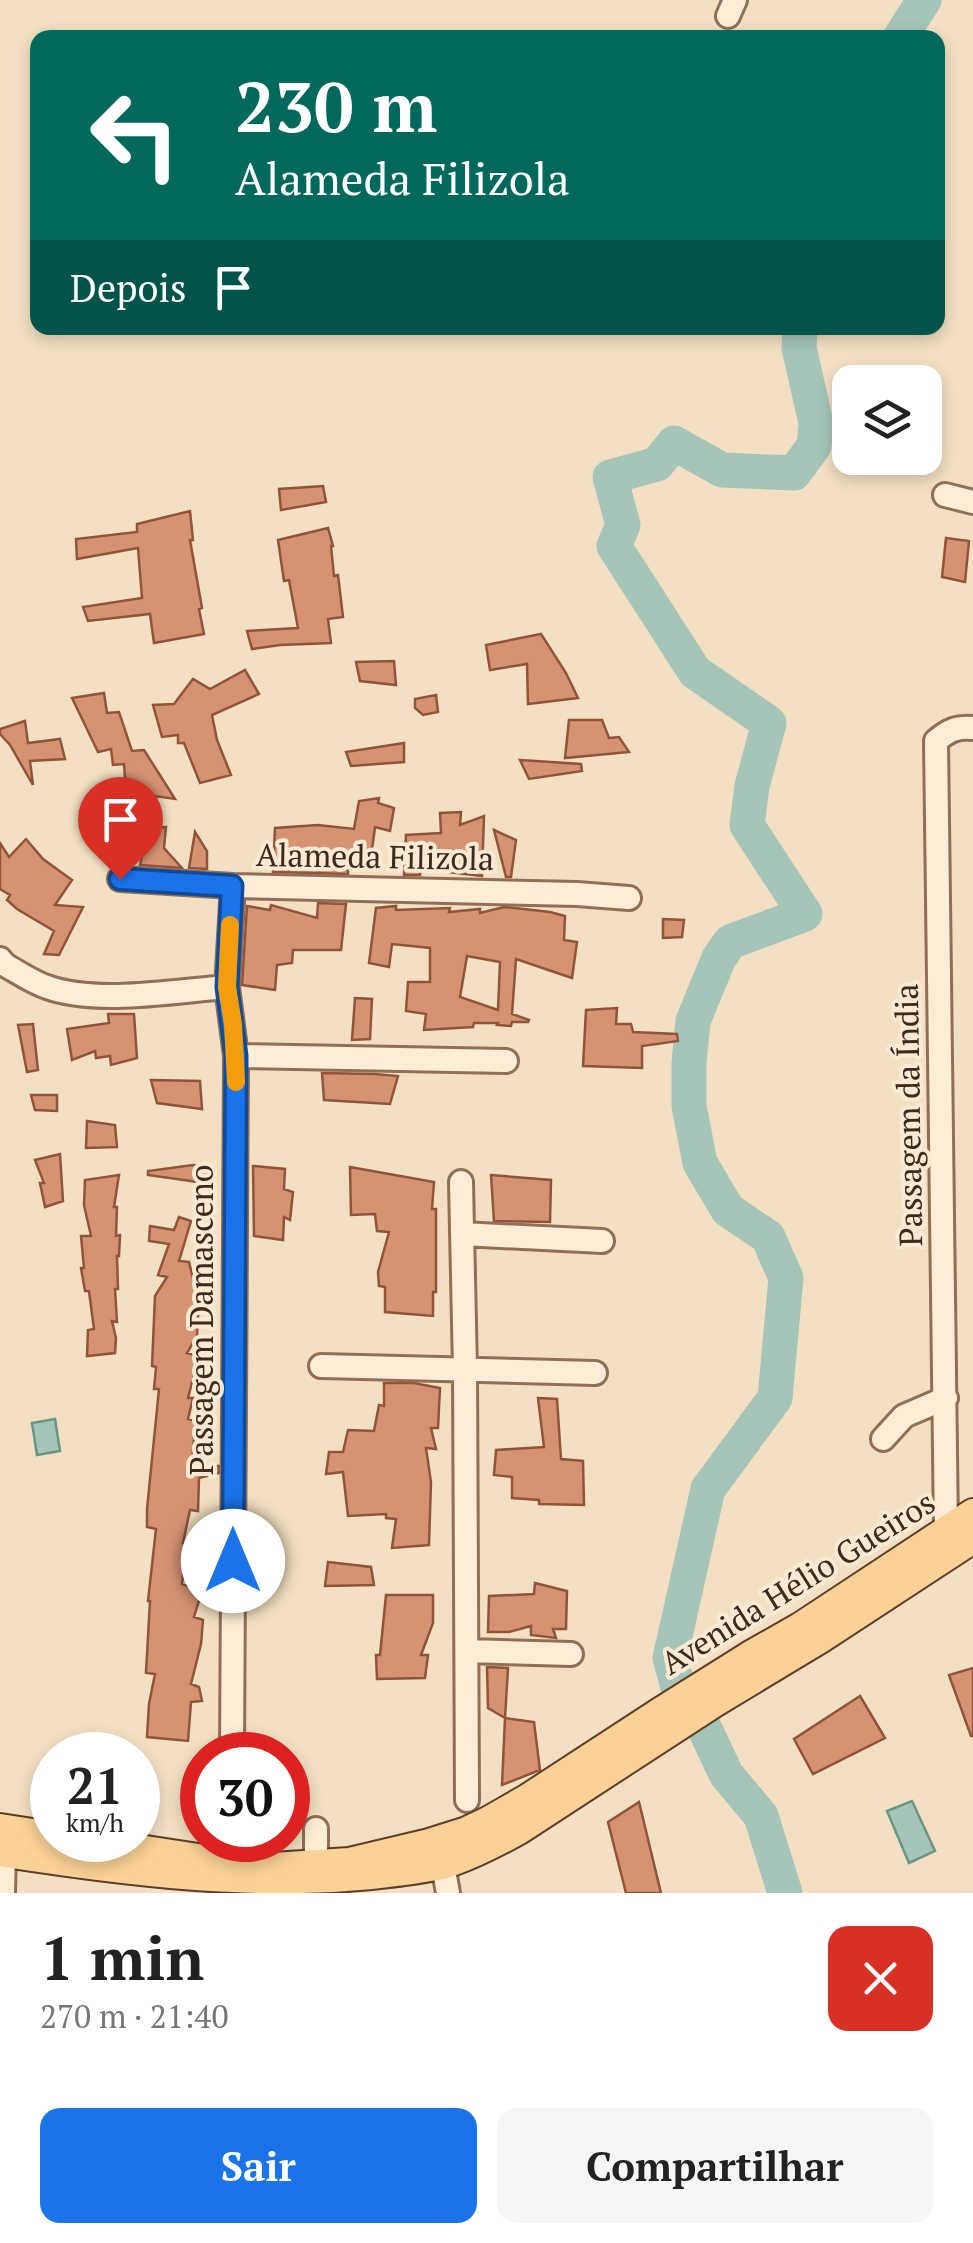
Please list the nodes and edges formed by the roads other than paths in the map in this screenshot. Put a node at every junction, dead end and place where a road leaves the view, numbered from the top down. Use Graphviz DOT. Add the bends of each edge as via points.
graph roads {
  1 [pos="945,495"];
  2 [pos="973,502"];
  3 [pos="973,728"];
  4 [pos="120,879"];
  5 [pos="232,886"];
  6 [pos="629,898"];
  7 [pos="0,960"];
  8 [pos="227,987"];
  9 [pos="236,1056"];
  10 [pos="506,1061"];
  11 [pos="461,1182"];
  12 [pos="462,1234"];
  13 [pos="602,1241"];
  14 [pos="321,1366"];
  15 [pos="465,1370"];
  16 [pos="595,1372"];
  17 [pos="946,1398"];
  18 [pos="882,1439"];
  19 [pos="973,1513"];
  20 [pos="960,1534"];
  21 [pos="466,1651"];
  22 [pos="570,1654"];
  23 [pos="666,1721"];
  24 [pos="232,1732"];
  25 [pos="467,1800"];
  26 [pos="316,1829"];
  27 [pos="30,1840"];
  28 [pos="2,1844"];
  29 [pos="260,1862"];
  30 [pos="316,1866"];
  31 [pos="446,1879"];
  32 [pos="2,1893"];
  1 -- 2 [label="street"];
  3 -- 17 [label="street, Passagem da Índia" via="958,727 936,741"];
  4 -- 5 [label="street, Alameda Filizola"];
  5 -- 6 [label="street, Alameda Filizola"];
  5 -- 8 [label="street, Passagem Damasceno"];
  7 -- 8 [label="street" via="47,987 85,996"];
  8 -- 9 [label="street, Passagem Damasceno"];
  9 -- 10 [label="street"];
  9 -- 24 [label="street, Passagem Damasceno"];
  11 -- 12 [label="street"];
  12 -- 13 [label="street"];
  12 -- 15 [label="street"];
  14 -- 15 [label="street"];
  15 -- 16 [label="street"];
  15 -- 21 [label="street"];
  17 -- 18 [label="street" via="904,1416"];
  17 -- 20 [label="street, Passagem da Índia"];
  19 -- 20 [label="main road, Avenida Hélio Gueiros"];
  20 -- 23 [label="main road, Avenida Hélio Gueiros" via="800,1627"];
  21 -- 22 [label="street"];
  21 -- 25 [label="street"];
  23 -- 30 [label="main road" via="467,1831"];
  23 -- 31 [label="main road"];
  26 -- 30 [label="street"];
  27 -- 28 [label="main road"];
  28 -- 31 [label="main road" via="230,1886"];
  28 -- 32 [label="street"];
  29 -- 30 [label="main road"];
}
